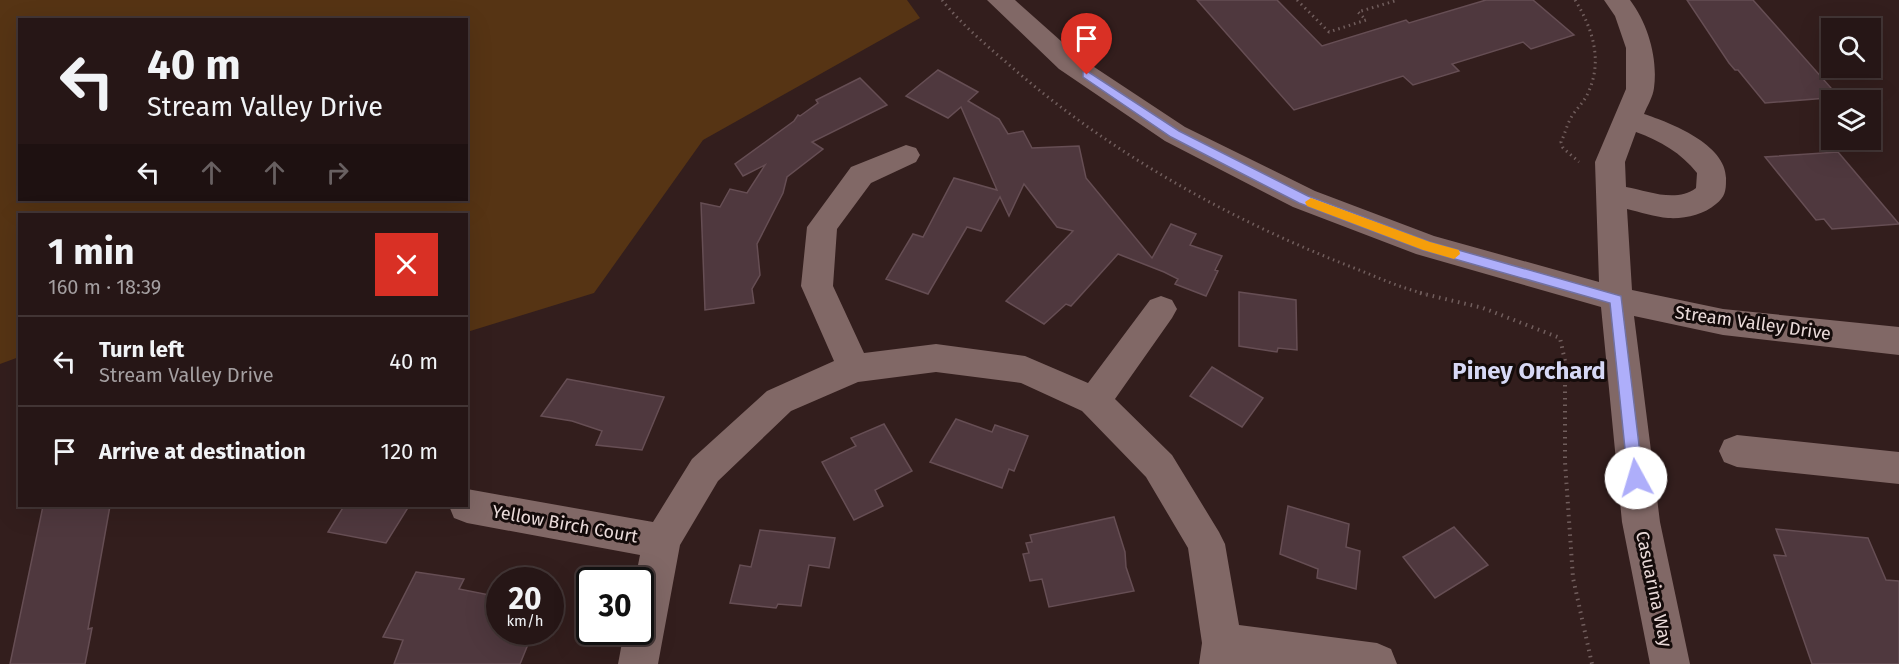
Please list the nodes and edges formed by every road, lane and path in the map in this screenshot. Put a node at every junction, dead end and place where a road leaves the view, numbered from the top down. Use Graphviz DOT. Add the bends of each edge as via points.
graph roads {
  1 [pos="942,0"];
  2 [pos="1000,0"];
  3 [pos="1297,0"];
  4 [pos="1398,0"];
  5 [pos="1575,0"];
  6 [pos="1617,0"];
  7 [pos="1627,119"];
  8 [pos="906,155"];
  9 [pos="1610,194"];
  10 [pos="1616,299"];
  11 [pos="1161,309"];
  12 [pos="1899,341"];
  13 [pos="854,368"];
  14 [pos="1094,401"];
  15 [pos="1737,450"];
  16 [pos="1899,468"];
  17 [pos="467,507"];
  18 [pos="662,541"];
  19 [pos="1220,654"];
  20 [pos="1377,663"];
  21 [pos="638,664"];
  22 [pos="1592,664"];
  23 [pos="1670,664"];
  1 -- 22 [label="path" via="957,19 1042,94 1092,132 1180,186 1303,248 1417,292 1483,308 1560,338 1565,361 1565,462 1573,578"];
  2 -- 10 [label="street, Stream Valley Drive" via="1069,63 1175,134 1304,199 1427,246"];
  3 -- 4 [label="path" via="1329,32 1366,20 1358,12"];
  5 -- 9 [label="path" via="1592,31 1596,69 1588,93 1561,142"];
  6 -- 7 [label="street, Casuarina Way" via="1628,15 1639,48 1640,88"];
  7 -- 9 [label="street, Casuarina Way" via="1610,162"];
  7 -- 9 [label="street" via="1673,135 1696,150 1712,171 1711,192 1696,204 1669,207"];
  8 -- 13 [label="street" via="861,175 822,226 817,286"];
  9 -- 10 [label="street, Casuarina Way"];
  10 -- 12 [label="street, Stream Valley Drive" via="1723,322"];
  10 -- 23 [label="street, Casuarina Way" via="1641,522"];
  11 -- 14 [label="street"];
  13 -- 14 [label="street" via="936,358 1025,370"];
  13 -- 18 [label="street" via="779,401 705,470"];
  14 -- 19 [label="street" via="1159,466 1206,544"];
  15 -- 16 [label="street"];
  17 -- 18 [label="street, Yellow Birch Court"];
  18 -- 21 [label="street"];
  19 -- 20 [label="street"];
}
